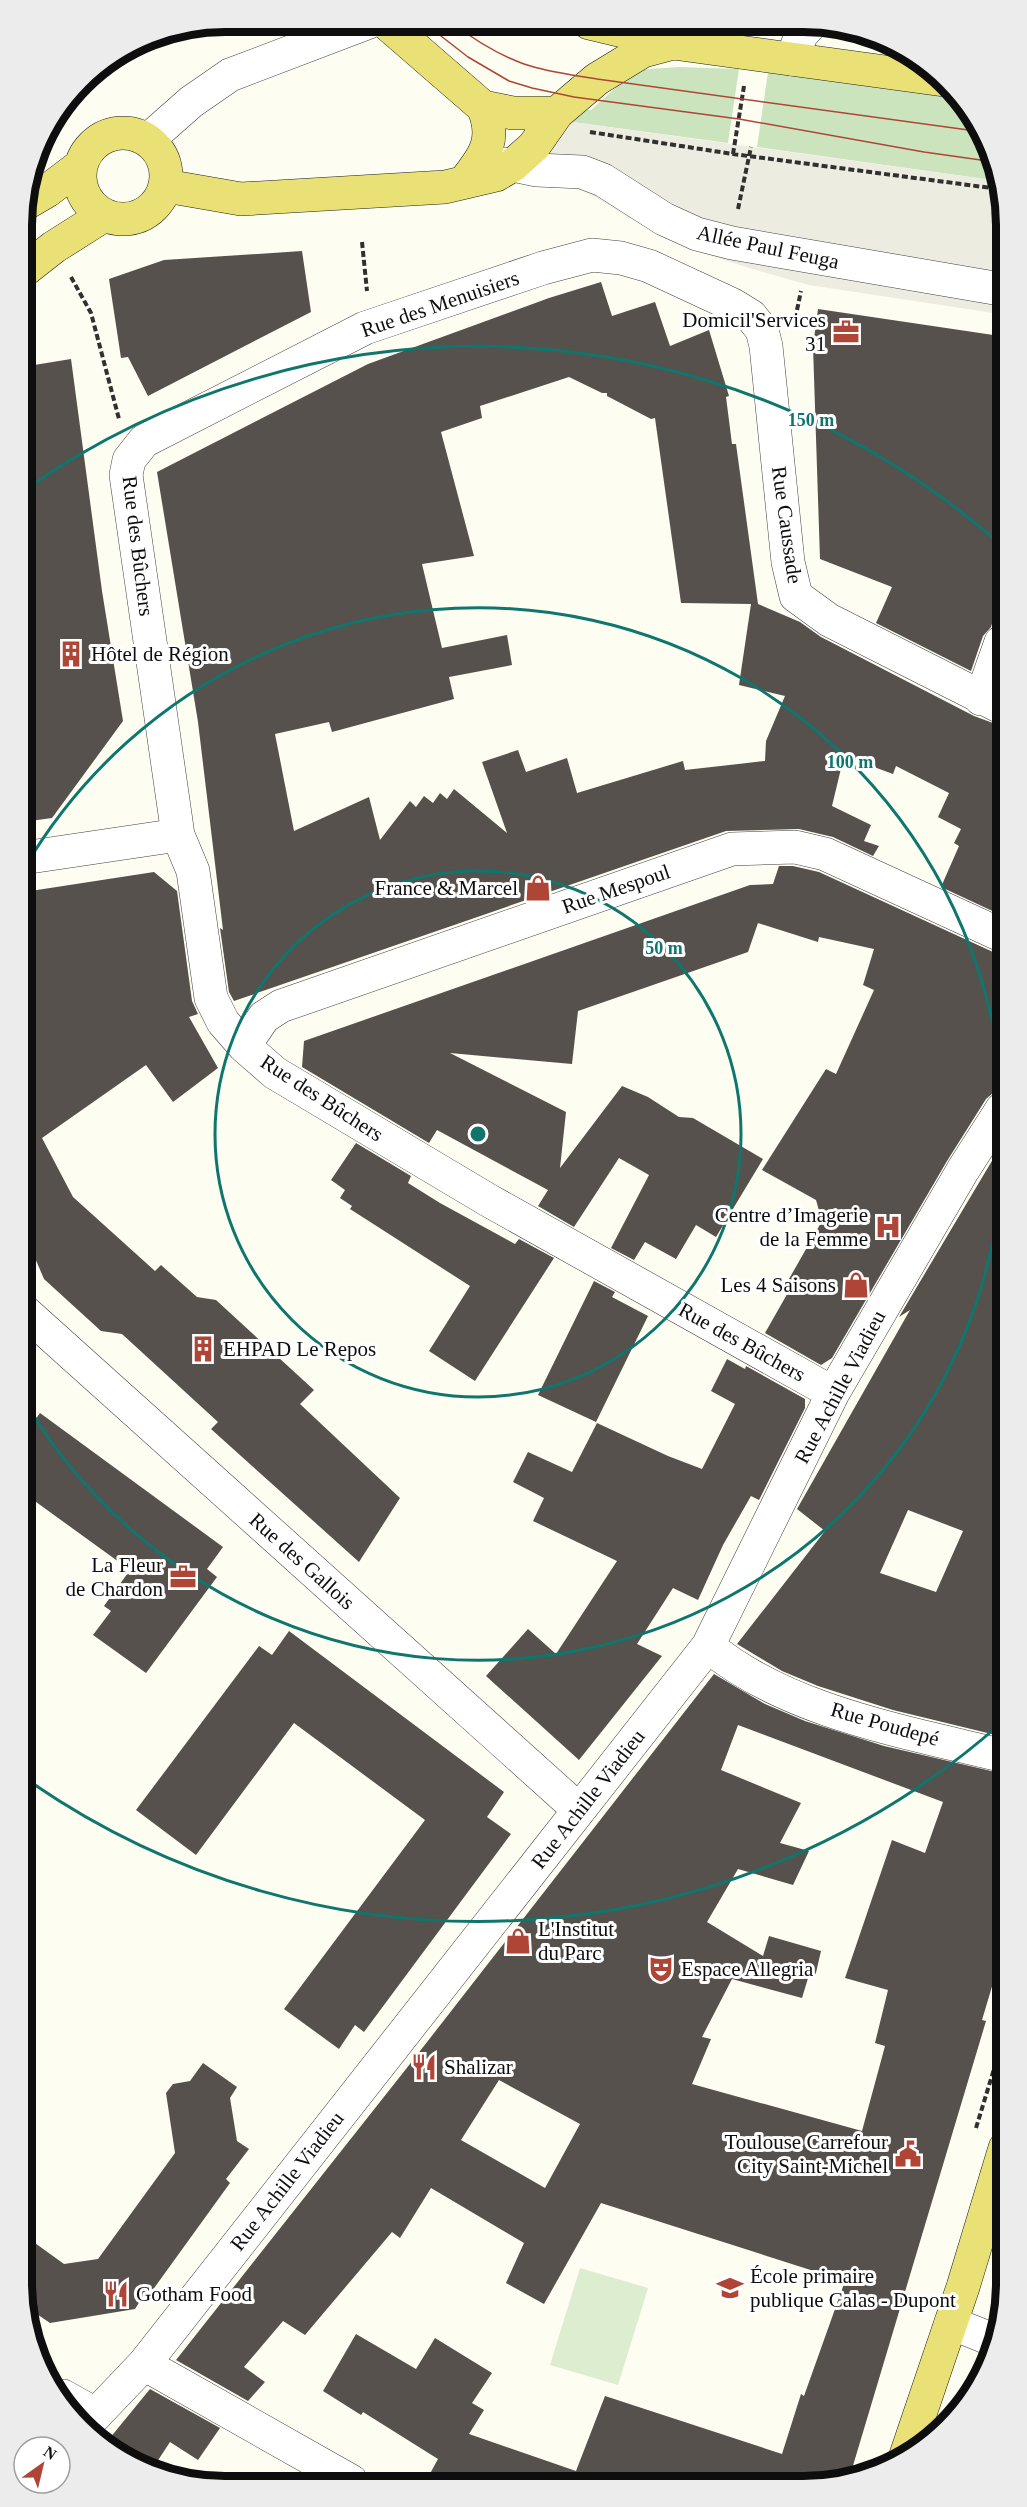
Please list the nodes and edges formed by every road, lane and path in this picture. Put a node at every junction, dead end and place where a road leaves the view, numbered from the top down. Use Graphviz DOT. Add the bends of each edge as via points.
graph roads {
  1 [pos="343,32"];
  2 [pos="397,32"];
  3 [pos="631,32"];
  4 [pos="804,32"];
  5 [pos="673,43"];
  6 [pos="748,52"];
  7 [pos="792,58"];
  8 [pos="928,78"];
  9 [pos="474,99"];
  10 [pos="570,123"];
  11 [pos="148,140"];
  12 [pos="733,154"];
  13 [pos="513,165"];
  14 [pos="80,166"];
  15 [pos="472,172"];
  16 [pos="166,186"];
  17 [pos="992,188"];
  18 [pos="34,199"];
  19 [pos="103,216"];
  20 [pos="362,242"];
  21 [pos="54,247"];
  22 [pos="32,264"];
  23 [pos="996,288"];
  24 [pos="794,289"];
  25 [pos="367,292"];
  26 [pos="797,310"];
  27 [pos="762,330"];
  28 [pos="118,419"];
  29 [pos="129,460"];
  30 [pos="996,674"];
  31 [pos="991,703"];
  32 [pos="178,836"];
  33 [pos="32,857"];
  34 [pos="996,933"];
  35 [pos="244,1046"];
  36 [pos="996,1119"];
  37 [pos="32,1318"];
  38 [pos="833,1394"];
  39 [pos="708,1646"];
  40 [pos="995,1754"];
  41 [pos="579,1810"];
  42 [pos="995,2180"];
  43 [pos="951,2323"];
  44 [pos="987,2338"];
  45 [pos="144,2364"];
  46 [pos="89,2421"];
  47 [pos="910,2443"];
  48 [pos="342,2476"];
  1 -- 11 [label="street" via="231,75 190,102"];
  2 -- 9 [label="main road"];
  3 -- 5 [label="main road"];
  4 -- 7 [label="street"];
  5 -- 6 [label="main road"];
  5 -- 10 [label="main road" via="623,61 574,97"];
  6 -- 7 [label="main road"];
  6 -- 12 [label="path"];
  7 -- 8 [label="main road"];
  9 -- 10 [label="main road" via="513,113"];
  9 -- 15 [label="main road" via="489,120 491,134"];
  10 -- 12 [label="path"];
  10 -- 13 [label="main road"];
  11 -- 14 [label="main road" via="121,133 107,136 95,143"];
  11 -- 16 [label="main road" via="163,159"];
  12 -- 17 [label="path"];
  13 -- 15 [label="main road" via="496,175"];
  13 -- 23 [label="street, Allée Paul Feuga" via="582,172 697,234"];
  14 -- 18 [label="main road"];
  14 -- 19 [label="main road" via="78,182 82,193"];
  15 -- 16 [label="main road" via="445,187 241,199"];
  16 -- 19 [label="main road" via="153,208 141,216 128,220"];
  19 -- 21 [label="main road"];
  20 -- 25 [label="path"];
  21 -- 22 [label="main road"];
  21 -- 28 [label="path" via="91,312"];
  24 -- 26 [label="path" via="802,292"];
  27 -- 29 [label="street, Rue des Menuisiers" via="751,316 733,305 649,266 592,255 365,328 144,441"];
  27 -- 31 [label="street, Rue Caussade" via="788,562 796,596 829,620"];
  29 -- 32 [label="street, Rue des Bûchers" via="126,475"];
  30 -- 31 [label="street"];
  32 -- 33 [label="street"];
  32 -- 35 [label="street, Rue des Bûchers" via="194,871 211,998 223,1022"];
  34 -- 35 [label="street, Rue Mespoul" via="825,854 795,847 732,849 281,1006 264,1017"];
  35 -- 38 [label="street, Rue des Bûchers" via="275,1073 468,1188"];
  36 -- 38 [label="street, Rue Achille Viadieu"];
  37 -- 41 [label="street, Rue des Gallois"];
  38 -- 39 [label="street, Rue Achille Viadieu"];
  39 -- 40 [label="street, Rue Poudepé" via="772,1686 842,1716"];
  39 -- 41 [label="street, Rue Achille Viadieu"];
  41 -- 45 [label="street, Rue Achille Viadieu"];
  42 -- 43 [label="main road"];
  43 -- 44 [label="street"];
  43 -- 47 [label="main road"];
  45 -- 46 [label="street, Rue Achille Viadieu"];
  45 -- 48 [label="street"];
}
